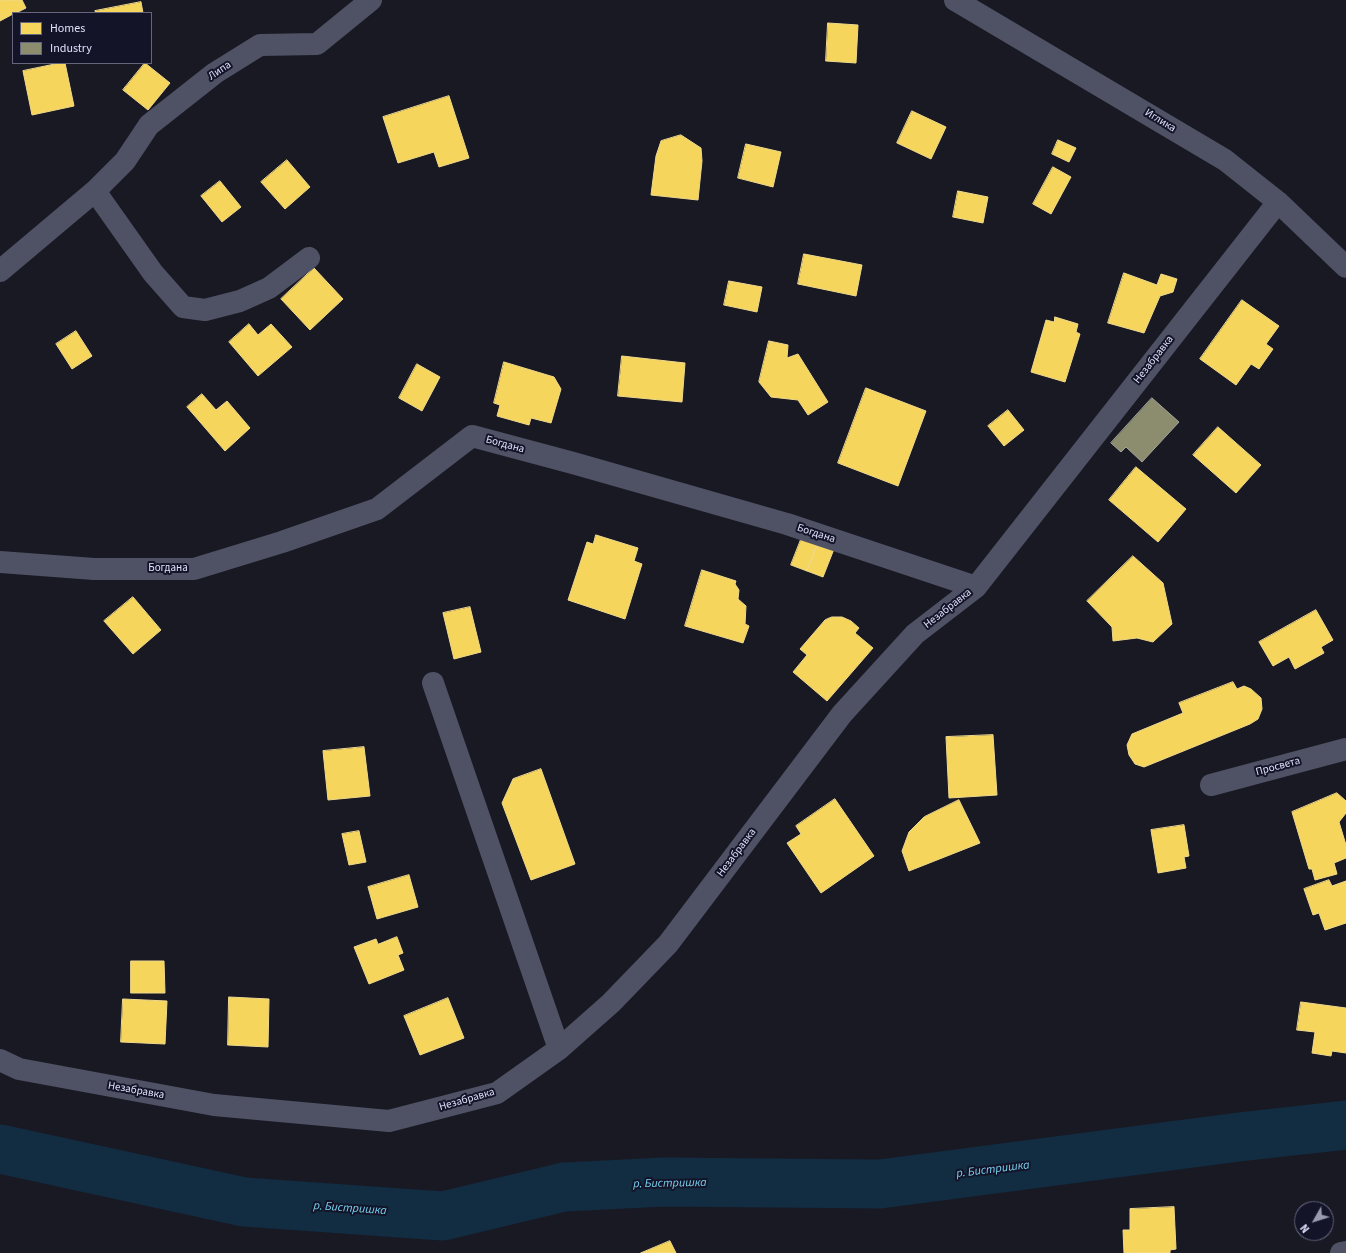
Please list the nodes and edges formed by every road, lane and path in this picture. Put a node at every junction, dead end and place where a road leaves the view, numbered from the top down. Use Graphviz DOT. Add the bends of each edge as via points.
graph roads {
  1 [pos="371,0"];
  2 [pos="956,0"];
  3 [pos="95,191"];
  4 [pos="1278,202"];
  5 [pos="309,258"];
  6 [pos="1346,267"];
  7 [pos="0,270"];
  8 [pos="0,562"];
  9 [pos="976,588"];
  10 [pos="433,683"];
  11 [pos="1346,749"];
  12 [pos="1211,785"];
  13 [pos="559,1049"];
  14 [pos="0,1060"];
  15 [pos="1346,1252"];
  16 [pos="1341,1253"];
  1 -- 3 [label="street, Липа" via="317,44 260,45 215,73 149,125 125,161"];
  2 -- 4 [label="street, Иглика" via="1225,160"];
  3 -- 5 [label="street" via="152,273 183,307 205,310 240,301 269,288"];
  3 -- 7 [label="street, Липа"];
  4 -- 6 [label="street, Иглика"];
  4 -- 9 [label="street, Незабравка"];
  8 -- 9 [label="street, Богдана" via="94,569 194,569 282,542 377,508 472,436 787,524"];
  9 -- 13 [label="street, Незабравка" via="915,634 842,714 668,944 611,1003"];
  10 -- 13 [label="street"];
  11 -- 12 [label="street, Просвета"];
  13 -- 14 [label="street, Незабравка" via="497,1093 389,1121 214,1105 19,1069"];
  15 -- 16 [label="street"];
}
